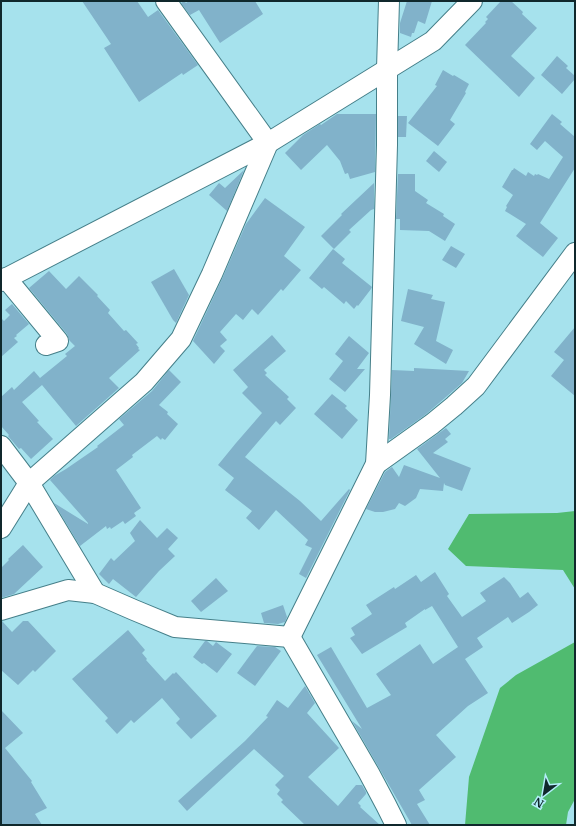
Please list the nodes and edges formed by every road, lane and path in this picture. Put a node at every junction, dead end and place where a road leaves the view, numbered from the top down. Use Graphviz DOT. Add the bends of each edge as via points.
graph roads {
  1 [pos="166,1"];
  2 [pos="389,1"];
  3 [pos="472,1"];
  4 [pos="387,69"];
  5 [pos="268,143"];
  6 [pos="575,253"];
  7 [pos="4,280"];
  8 [pos="46,345"];
  9 [pos="1,446"];
  10 [pos="376,464"];
  11 [pos="29,483"];
  12 [pos="1,528"];
  13 [pos="95,593"];
  14 [pos="1,610"];
  15 [pos="290,638"];
  16 [pos="396,825"];
  1 -- 5 [label="street"];
  2 -- 4 [label="street"];
  3 -- 4 [label="street" via="433,41"];
  4 -- 5 [label="street"];
  4 -- 10 [label="street" via="387,144"];
  5 -- 7 [label="street"];
  5 -- 11 [label="street" via="181,339 144,382"];
  6 -- 10 [label="street" via="476,386 432,424"];
  7 -- 8 [label="street" via="58,342"];
  9 -- 11 [label="street"];
  10 -- 15 [label="street"];
  11 -- 12 [label="street"];
  11 -- 13 [label="street"];
  13 -- 14 [label="street" via="68,590"];
  13 -- 15 [label="street" via="175,627"];
  15 -- 16 [label="street" via="369,773"];
}
